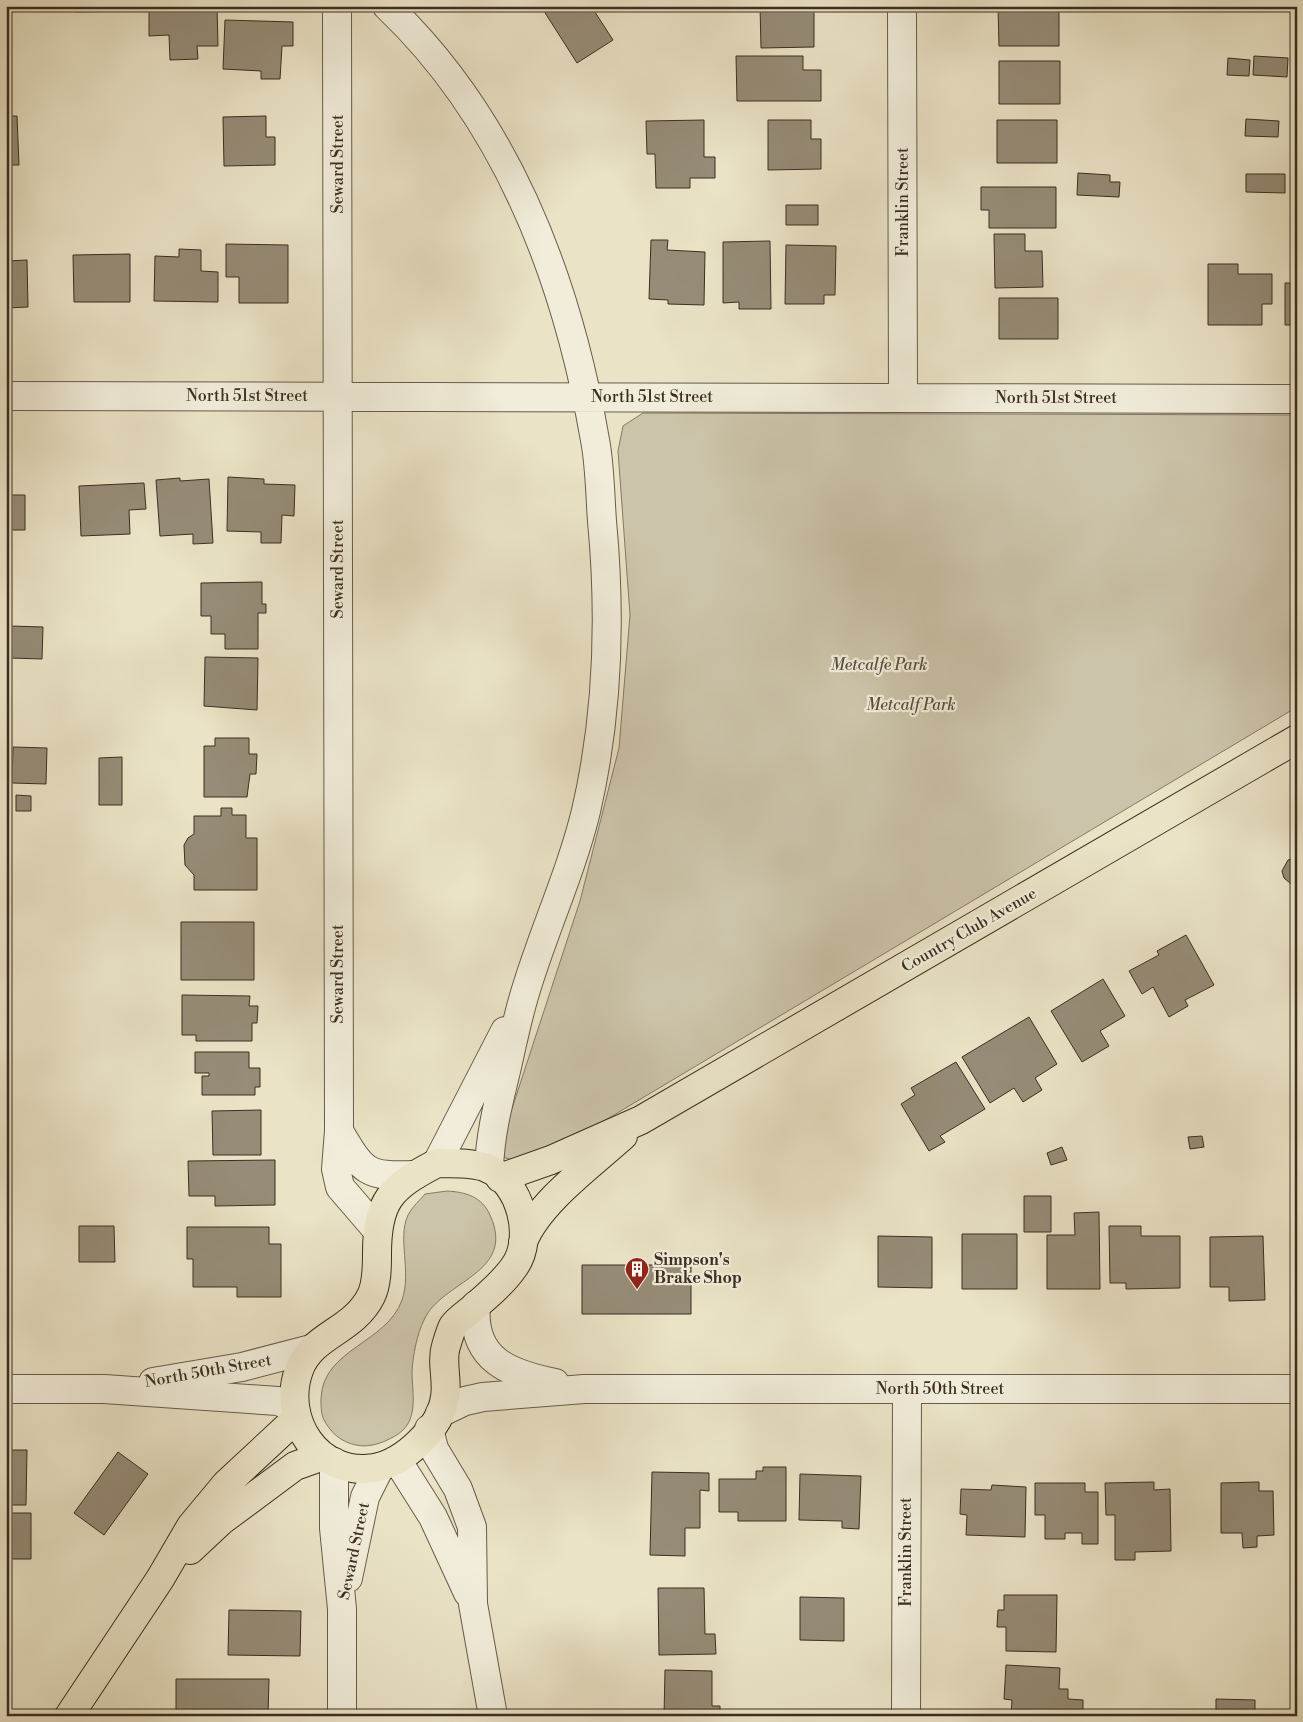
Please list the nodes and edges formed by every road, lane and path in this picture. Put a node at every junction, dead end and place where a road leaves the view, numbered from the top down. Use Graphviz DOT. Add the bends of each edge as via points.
graph roads {
  1 [pos="337,6"];
  2 [pos="388,6"];
  3 [pos="902,6"];
  4 [pos="6,396"];
  5 [pos="338,396"];
  6 [pos="585,396"];
  7 [pos="903,398"];
  8 [pos="1297,399"];
  9 [pos="1297,739"];
  10 [pos="525,992"];
  11 [pos="641,1120"];
  12 [pos="339,1131"];
  13 [pos="426,1169"];
  14 [pos="494,1173"];
  15 [pos="377,1230"];
  16 [pos="523,1242"];
  17 [pos="476,1305"];
  18 [pos="311,1349"];
  19 [pos="6,1389"];
  20 [pos="104,1389"];
  21 [pos="584,1389"];
  22 [pos="906,1389"];
  23 [pos="1297,1389"];
  24 [pos="296,1413"];
  25 [pos="435,1421"];
  26 [pos="329,1459"];
  27 [pos="388,1463"];
  28 [pos="160,1579"];
  29 [pos="473,1604"];
  30 [pos="342,1609"];
  31 [pos="69,1716"];
  32 [pos="342,1716"];
  33 [pos="493,1716"];
  34 [pos="906,1716"];
  1 -- 5 [label="street, Seward Street"];
  2 -- 6 [label="street" via="456,83 497,146 550,262 571,329"];
  3 -- 7 [label="street, Franklin Street"];
  4 -- 5 [label="street, North 51st Street"];
  5 -- 6 [label="street, North 51st Street"];
  5 -- 12 [label="street, Seward Street"];
  6 -- 7 [label="street, North 51st Street"];
  6 -- 10 [label="street" via="596,442 607,570 602,721 585,814 560,896"];
  7 -- 8 [label="street, North 51st Street"];
  9 -- 11 [label="main road, Country Club Avenue"];
  10 -- 13 [label="street"];
  10 -- 14 [label="street" via="494,1118"];
  11 -- 14 [label="main road, Country Club Avenue" via="551,1160"];
  11 -- 16 [label="main road, Country Club Avenue" via="540,1212"];
  12 -- 13 [label="street, Seward Street" via="365,1170 385,1176"];
  12 -- 15 [label="street, Seward Street" via="336,1169 340,1187"];
  13 -- 14 [label="main road" via="472,1165"];
  13 -- 15 [label="main road" via="397,1187 384,1204"];
  14 -- 16 [label="main road" via="512,1189 520,1205"];
  15 -- 18 [label="main road" via="377,1269 372,1293 362,1312"];
  16 -- 17 [label="main road" via="516,1265"];
  17 -- 21 [label="street, North 50th Street" via="478,1335 495,1361 523,1377"];
  17 -- 25 [label="main road" via="454,1325 445,1349 446,1398"];
  18 -- 20 [label="street, North 50th Street" via="242,1367"];
  18 -- 24 [label="main road" via="299,1370 295,1390"];
  19 -- 20 [label="street, North 50th Street"];
  20 -- 24 [label="street, North 50th Street" via="278,1401"];
  21 -- 22 [label="street, North 50th Street"];
  21 -- 25 [label="street, North 50th Street" via="465,1401"];
  22 -- 23 [label="street, North 50th Street"];
  22 -- 34 [label="street, Franklin Street"];
  24 -- 26 [label="main road" via="301,1431 311,1446"];
  24 -- 28 [label="main road" via="190,1526"];
  25 -- 27 [label="main road" via="409,1452"];
  25 -- 29 [label="street" via="434,1449 458,1489 472,1527"];
  26 -- 27 [label="main road" via="366,1469"];
  26 -- 28 [label="main road" via="295,1466 228,1515"];
  26 -- 30 [label="street, Seward Street"];
  27 -- 29 [label="street" via="433,1516"];
  27 -- 30 [label="street, Seward Street" via="365,1497"];
  28 -- 31 [label="main road"];
  29 -- 33 [label="street"];
  30 -- 32 [label="street, Seward Street"];
}
